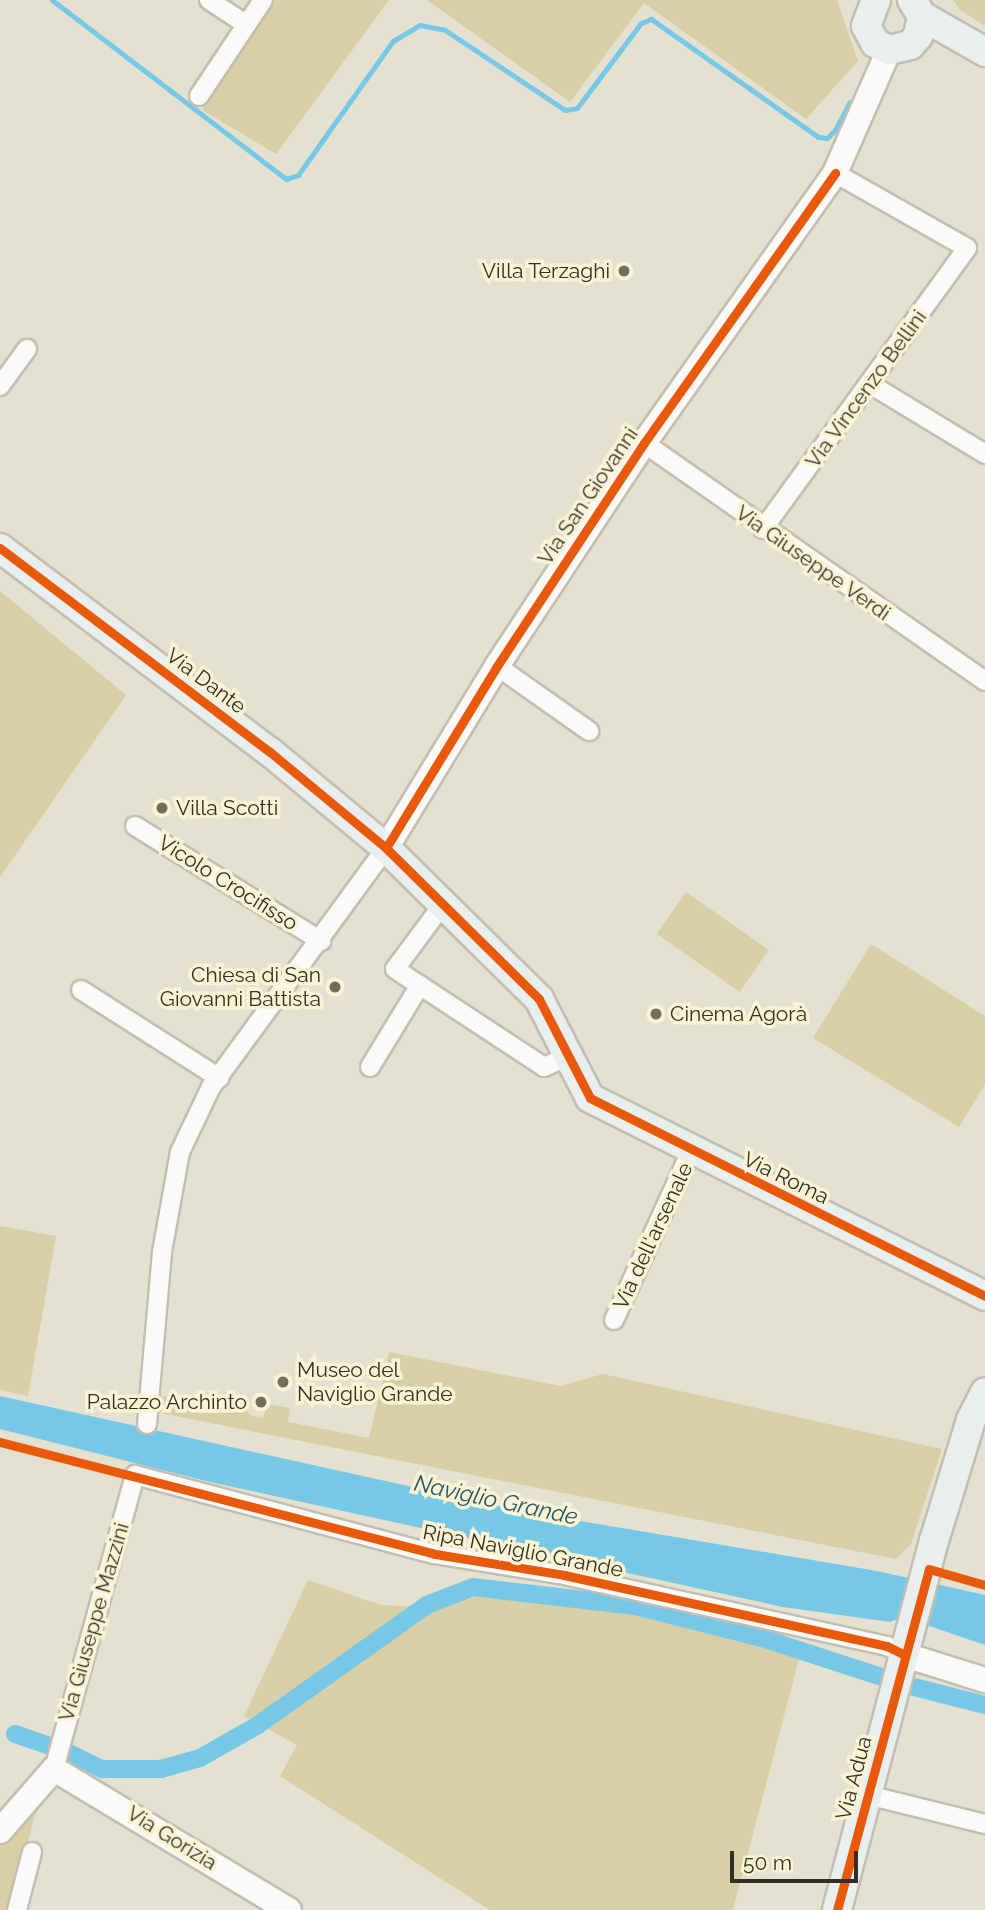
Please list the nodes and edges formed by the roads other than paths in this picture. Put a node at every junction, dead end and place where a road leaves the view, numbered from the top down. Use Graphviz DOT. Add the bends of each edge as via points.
graph roads {
  1 [pos="209,0"];
  2 [pos="263,0"];
  3 [pos="870,2"];
  4 [pos="917,8"];
  5 [pos="247,25"];
  6 [pos="889,50"];
  7 [pos="985,52"];
  8 [pos="199,96"];
  9 [pos="835,173"];
  10 [pos="27,349"];
  11 [pos="870,384"];
  12 [pos="0,386"];
  13 [pos="644,443"];
  14 [pos="985,454"];
  15 [pos="763,528"];
  16 [pos="0,548"];
  17 [pos="497,666"];
  18 [pos="985,681"];
  19 [pos="589,731"];
  20 [pos="135,826"];
  21 [pos="386,848"];
  22 [pos="441,907"];
  23 [pos="321,941"];
  24 [pos="420,985"];
  25 [pos="80,990"];
  26 [pos="569,1056"];
  27 [pos="370,1067"];
  28 [pos="219,1077"];
  29 [pos="582,1089"];
  30 [pos="691,1151"];
  31 [pos="983,1296"];
  32 [pos="614,1320"];
  33 [pos="985,1392"];
  34 [pos="147,1424"];
  35 [pos="135,1475"];
  36 [pos="908,1645"];
  37 [pos="985,1680"];
  38 [pos="54,1769"];
  39 [pos="867,1795"];
  40 [pos="2,1824"];
  41 [pos="985,1824"];
  42 [pos="32,1852"];
  43 [pos="22,1908"];
  44 [pos="289,1910"];
  45 [pos="838,1910"];
  1 -- 5 [label="street"];
  2 -- 5 [label="street"];
  3 -- 6 [label="main road" via="869,36"];
  4 -- 6 [label="main road" via="918,36 910,45"];
  4 -- 7 [label="main road"];
  5 -- 8 [label="street"];
  6 -- 9 [label="street, Via San Giovanni"];
  9 -- 11 [label="street, Via Vincenzo Bellini" via="967,248"];
  9 -- 13 [label="street, Via San Giovanni"];
  10 -- 12 [label="street"];
  11 -- 14 [label="street"];
  11 -- 15 [label="street, Via Vincenzo Bellini"];
  13 -- 15 [label="street, Via Giuseppe Verdi"];
  13 -- 17 [label="street, Via San Giovanni"];
  15 -- 18 [label="street, Via Giuseppe Verdi"];
  16 -- 21 [label="main road, Via Dante" via="270,752"];
  17 -- 19 [label="street"];
  17 -- 21 [label="street, Via San Giovanni"];
  20 -- 23 [label="street, Vicolo Crocifisso"];
  21 -- 22 [label="main road, Via Dante"];
  21 -- 23 [label="street"];
  22 -- 24 [label="street" via="395,969"];
  22 -- 26 [label="main road, Via Dante" via="539,999"];
  23 -- 28 [label="street"];
  24 -- 26 [label="street" via="544,1067"];
  24 -- 27 [label="street"];
  25 -- 28 [label="street"];
  26 -- 29 [label="main road, Via Dante"];
  28 -- 34 [label="street" via="180,1152 162,1252"];
  29 -- 30 [label="main road, Via Roma" via="604,1107"];
  30 -- 31 [label="main road, Via Roma"];
  30 -- 32 [label="street, Via dell'arsenale"];
  33 -- 36 [label="main road, Via Adua" via="971,1420"];
  35 -- 36 [label="street, Ripa Naviglio Grande" via="435,1553 564,1575 887,1646"];
  35 -- 38 [label="street, Via Giuseppe Mazzini"];
  36 -- 37 [label="street"];
  36 -- 39 [label="main road, Via Adua"];
  38 -- 40 [label="street"];
  38 -- 44 [label="street, Via Gorizia"];
  39 -- 41 [label="street"];
  39 -- 45 [label="main road, Via Adua"];
  42 -- 43 [label="street"];
}
